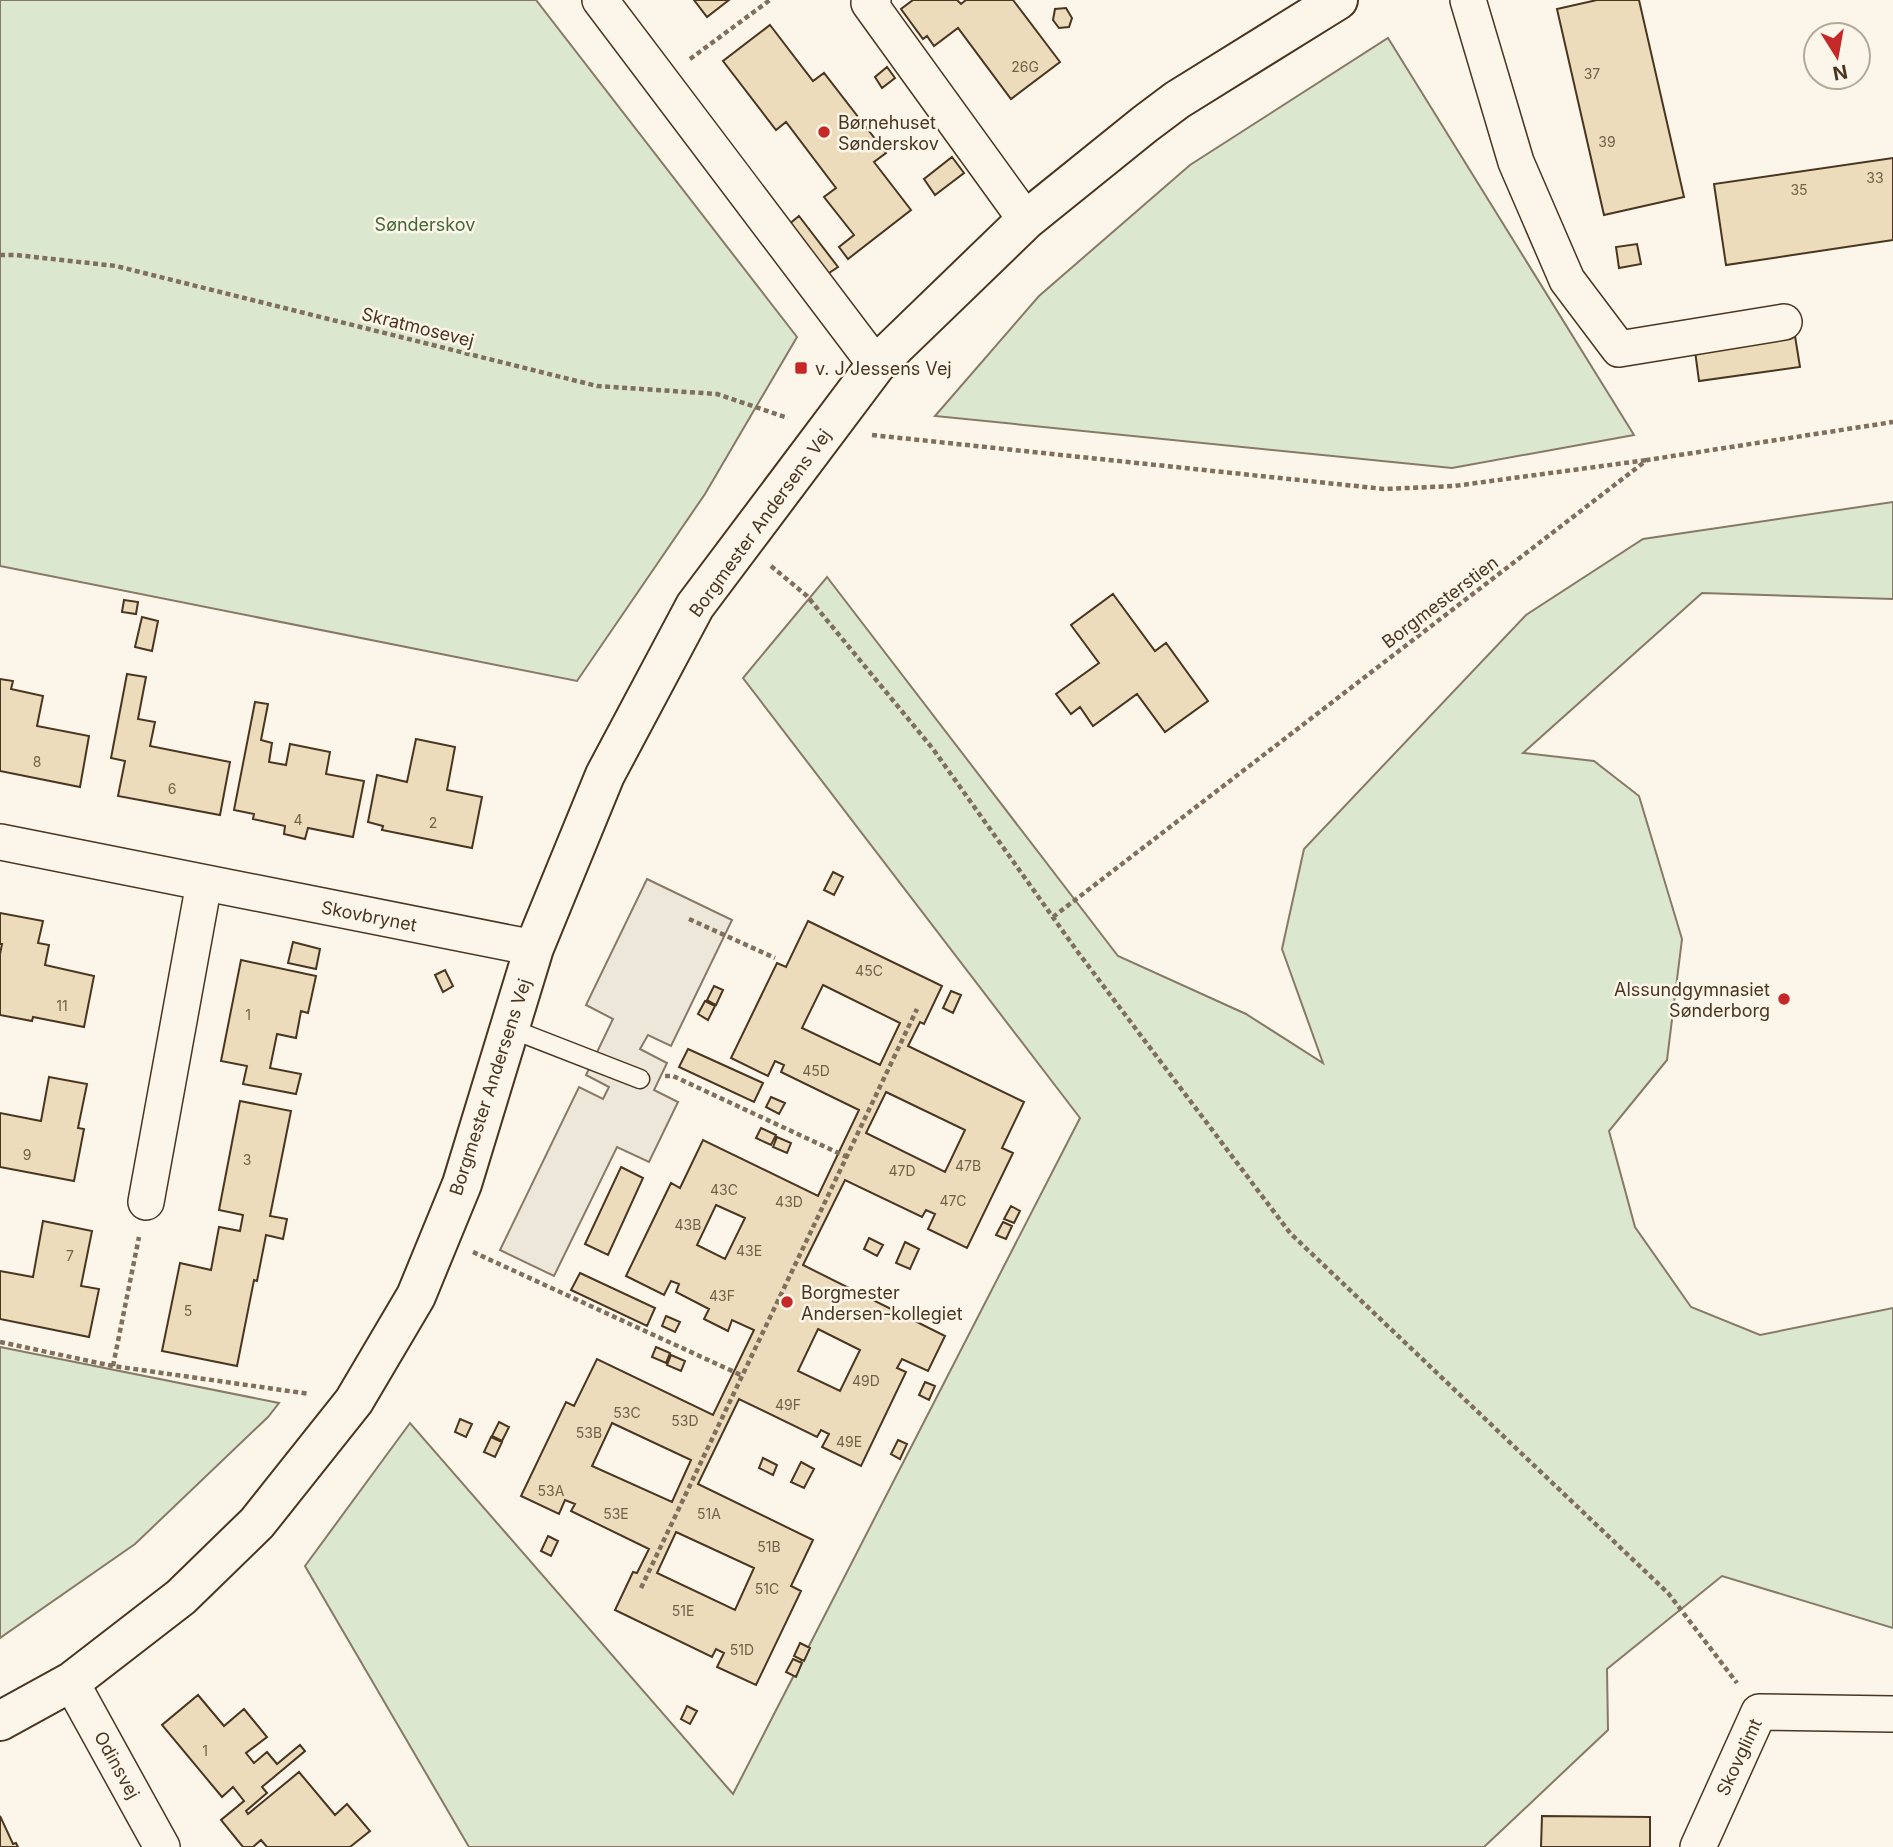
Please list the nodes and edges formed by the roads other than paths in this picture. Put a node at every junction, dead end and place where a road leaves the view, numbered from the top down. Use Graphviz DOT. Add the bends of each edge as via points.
graph roads {
  1 [pos="600,0"];
  2 [pos="873,0"];
  3 [pos="1338,0"];
  4 [pos="1468,0"];
  5 [pos="1026,220"];
  6 [pos="1784,322"];
  7 [pos="876,365"];
  8 [pos="0,842"];
  9 [pos="204,883"];
  10 [pos="534,948"];
  11 [pos="509,1028"];
  12 [pos="640,1079"];
  13 [pos="146,1202"];
  14 [pos="71,1682"];
  15 [pos="1893,1714"];
  16 [pos="0,1721"];
  17 [pos="162,1847"];
  18 [pos="1698,1847"];
  1 -- 7 [label="street"];
  2 -- 5 [label="street" via="869,3"];
  3 -- 5 [label="street, Borgmester Andersens Vej" via="1177,100"];
  4 -- 6 [label="street" via="1516,162 1567,280 1619,349"];
  5 -- 7 [label="street, Borgmester Andersens Vej"];
  7 -- 10 [label="street, Borgmester Andersens Vej" via="695,606 605,775"];
  8 -- 9 [label="street, Skovbrynet"];
  9 -- 10 [label="street, Skovbrynet"];
  9 -- 13 [label="street"];
  10 -- 11 [label="street, Borgmester Andersens Vej"];
  11 -- 12 [label="lane"];
  11 -- 14 [label="street, Borgmester Andersens Vej" via="462,1184 416,1296 354,1401 257,1523 181,1597"];
  14 -- 16 [label="street, Borgmester Andersens Vej"];
  14 -- 17 [label="street, Odinsvej"];
  15 -- 18 [label="street, Skovglimt" via="1759,1712"];
}
